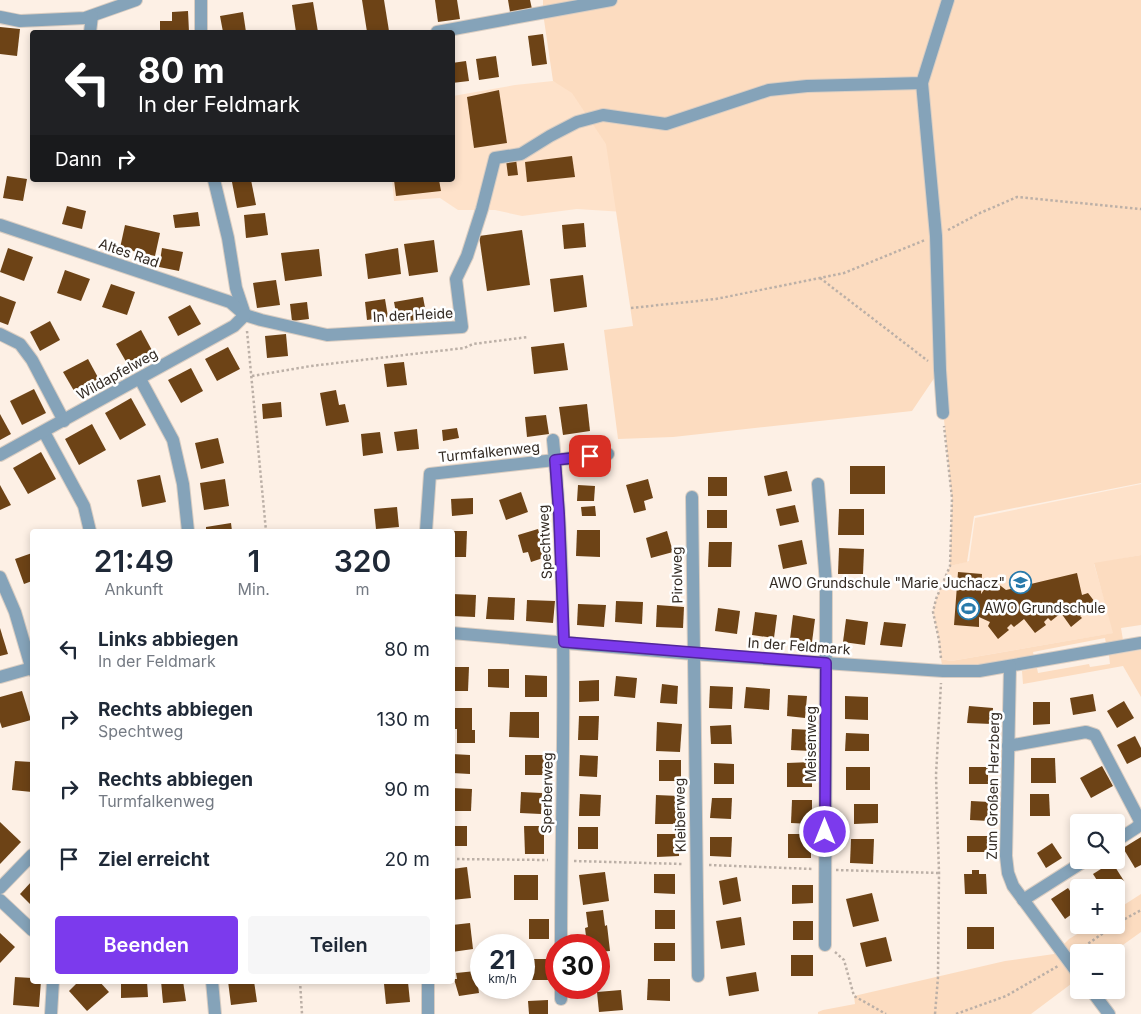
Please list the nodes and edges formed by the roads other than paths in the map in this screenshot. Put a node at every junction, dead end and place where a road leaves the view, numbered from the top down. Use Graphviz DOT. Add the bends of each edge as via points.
graph roads {
  1 [pos="136,0"];
  2 [pos="201,0"];
  3 [pos="610,0"];
  4 [pos="948,0"];
  5 [pos="92,16"];
  6 [pos="0,17"];
  7 [pos="90,30"];
  8 [pos="201,30"];
  9 [pos="449,30"];
  10 [pos="922,83"];
  11 [pos="214,182"];
  12 [pos="0,225"];
  13 [pos="245,315"];
  14 [pos="0,334"];
  15 [pos="140,379"];
  16 [pos="943,413"];
  17 [pos="64,421"];
  18 [pos="44,432"];
  19 [pos="553,440"];
  20 [pos="608,454"];
  21 [pos="0,455"];
  22 [pos="555,460"];
  23 [pos="818,484"];
  24 [pos="692,497"];
  25 [pos="90,529"];
  26 [pos="188,529"];
  27 [pos="426,529"];
  28 [pos="0,577"];
  29 [pos="455,633"];
  30 [pos="564,642"];
  31 [pos="1141,644"];
  32 [pos="693,654"];
  33 [pos="30,662"];
  34 [pos="826,663"];
  35 [pos="1010,666"];
  36 [pos="30,669"];
  37 [pos="0,676"];
  38 [pos="1008,746"];
  39 [pos="1125,835"];
  40 [pos="30,857"];
  41 [pos="1072,869"];
  42 [pos="0,888"];
  43 [pos="0,900"];
  44 [pos="1022,900"];
  45 [pos="30,928"];
  46 [pos="561,934"];
  47 [pos="825,945"];
  48 [pos="1070,963"];
  49 [pos="698,976"];
  50 [pos="53,984"];
  51 [pos="212,984"];
  52 [pos="428,984"];
  53 [pos="1097,999"];
  54 [pos="50,1014"];
  55 [pos="215,1014"];
  56 [pos="428,1014"];
  57 [pos="1109,1014"];
  1 -- 5 [label="street"];
  2 -- 8 [label="street"];
  3 -- 9 [label="street"];
  4 -- 10 [label="street"];
  5 -- 6 [label="street" via="29,21"];
  5 -- 7 [label="street"];
  10 -- 13 [label="street, In der Heide" via="769,90 666,124 603,116 578,122 521,154 495,158 467,256 456,279 462,327 327,335"];
  10 -- 16 [label="street" via="936,236"];
  11 -- 13 [label="street" via="236,288"];
  12 -- 13 [label="street, Altes Rad" via="230,302"];
  13 -- 15 [label="street, Wildapfelweg" via="234,326"];
  14 -- 17 [label="street" via="20,344 32,360"];
  15 -- 17 [label="street, Wildapfelweg"];
  15 -- 26 [label="street" via="173,440 183,484"];
  17 -- 18 [label="street, Wildapfelweg"];
  18 -- 21 [label="street, Wildapfelweg"];
  18 -- 25 [label="street" via="84,506"];
  19 -- 22 [label="street, Spechtweg"];
  20 -- 22 [label="street, Turmfalkenweg"];
  22 -- 27 [label="street, Turmfalkenweg" via="430,474"];
  22 -- 30 [label="street, Spechtweg"];
  23 -- 34 [label="street, Meisenweg" via="826,583"];
  24 -- 32 [label="street, Pirolweg"];
  28 -- 33 [label="street" via="15,612"];
  29 -- 30 [label="street, In der Feldmark"];
  30 -- 32 [label="street, In der Feldmark"];
  30 -- 46 [label="street, Sperberweg"];
  31 -- 35 [label="street, In der Feldmark"];
  32 -- 34 [label="street, In der Feldmark"];
  32 -- 49 [label="street, Kleiberweg"];
  34 -- 35 [label="street, In der Feldmark" via="943,672"];
  34 -- 47 [label="street, Meisenweg"];
  35 -- 38 [label="street, Zum Großen Herzberg"];
  36 -- 37 [label="street"];
  38 -- 39 [label="street" via="1086,732 1095,735 1139,819 1140,824"];
  38 -- 44 [label="street, Zum Großen Herzberg" via="1006,856 1012,886"];
  40 -- 42 [label="street"];
  41 -- 44 [label="street"];
  43 -- 45 [label="street"];
  44 -- 48 [label="street, Zum Großen Herzberg"];
  50 -- 54 [label="street"];
  51 -- 55 [label="street"];
  52 -- 56 [label="street"];
  53 -- 57 [label="street"];
}
